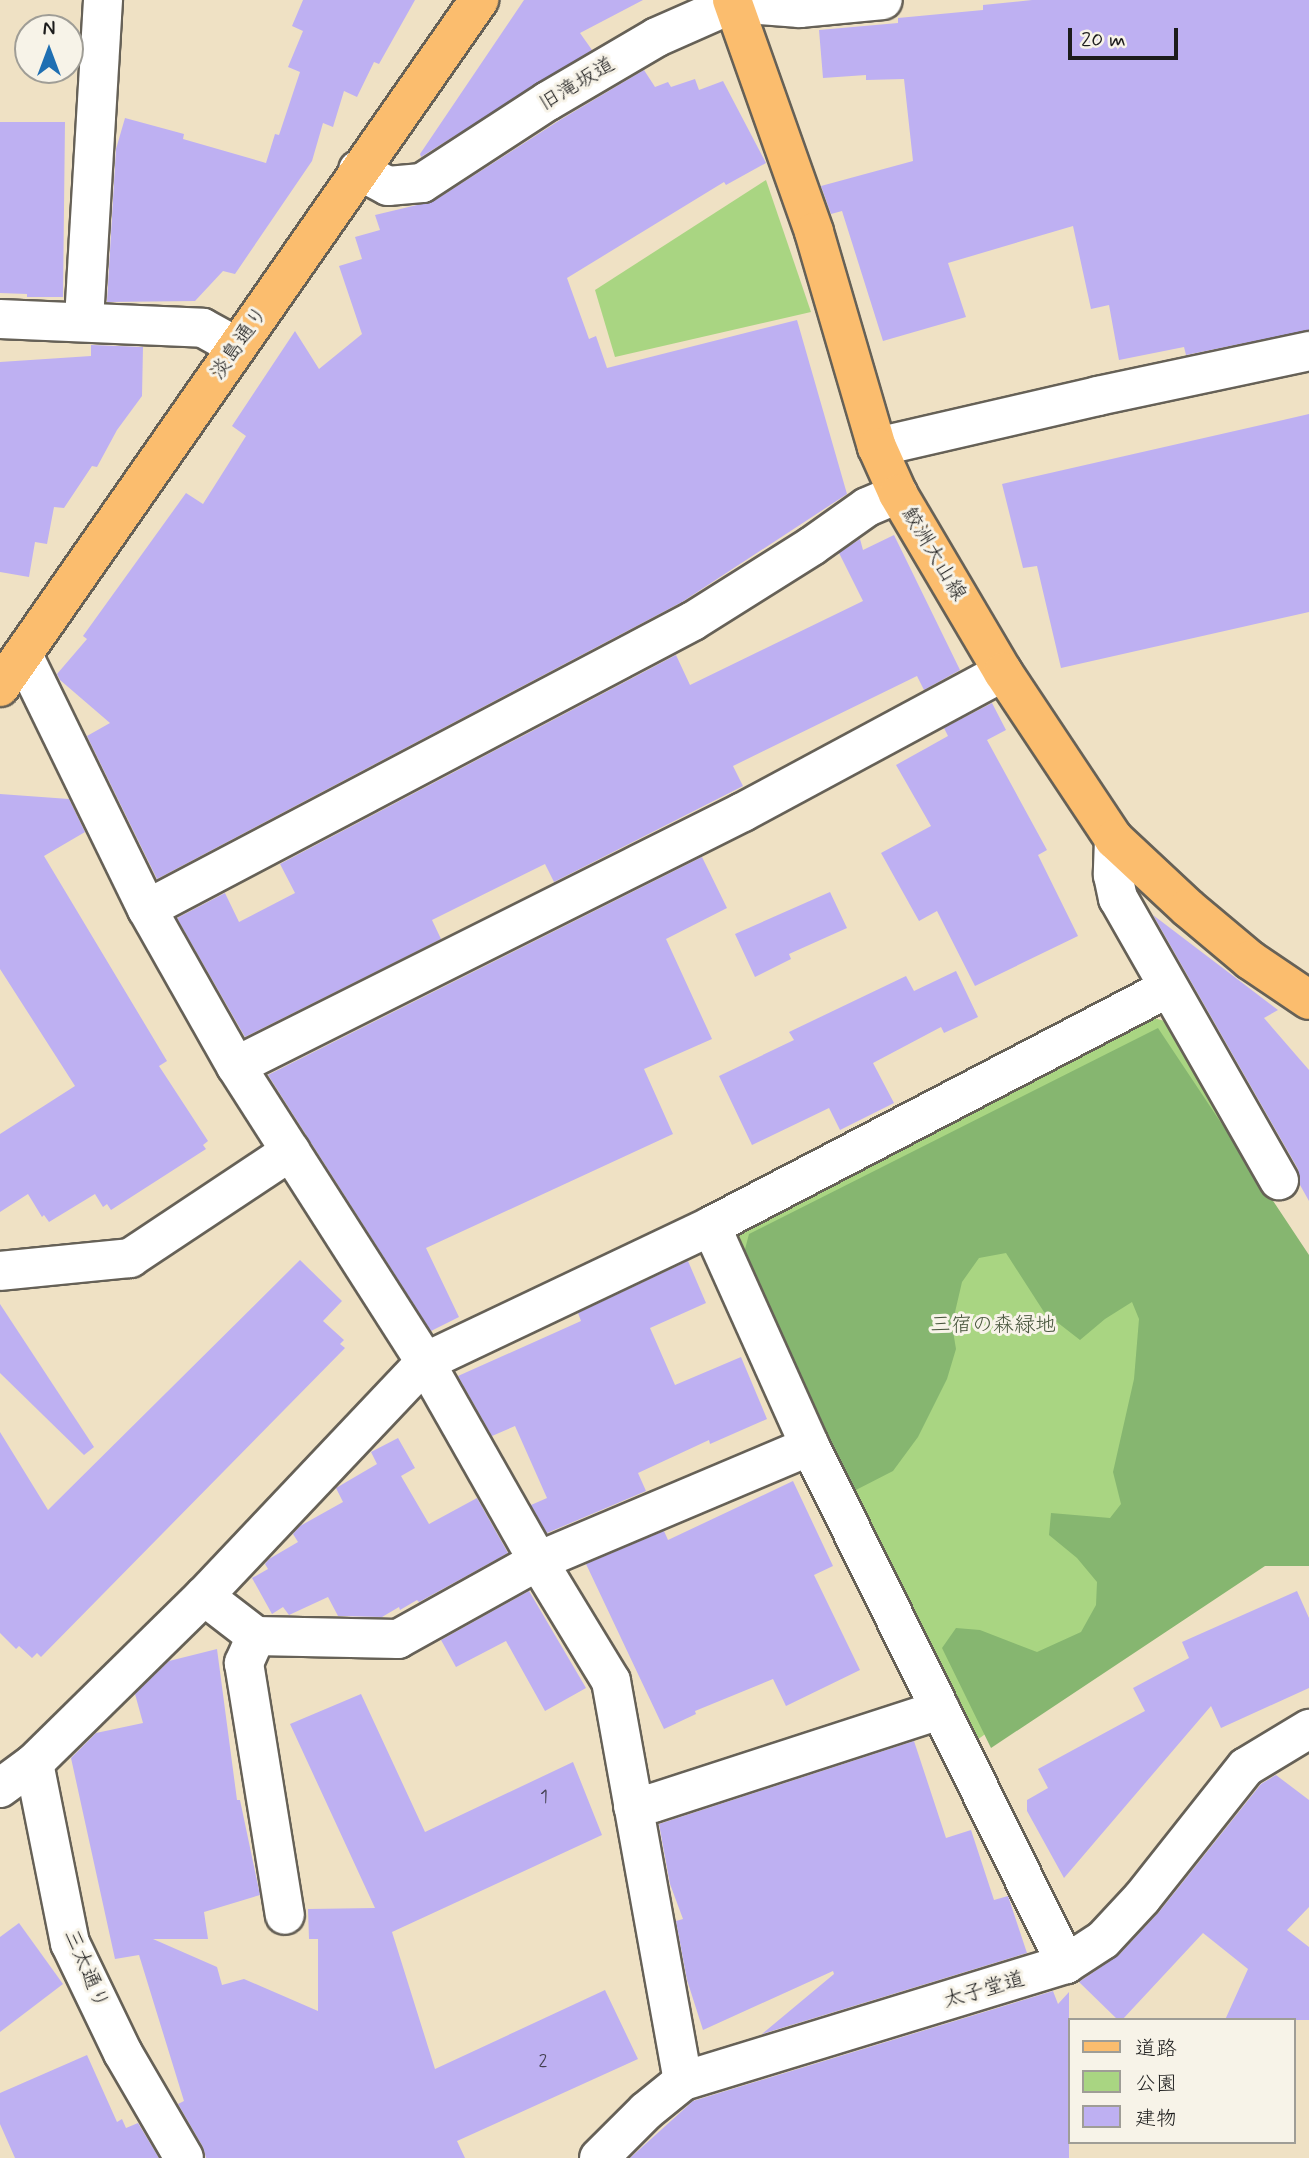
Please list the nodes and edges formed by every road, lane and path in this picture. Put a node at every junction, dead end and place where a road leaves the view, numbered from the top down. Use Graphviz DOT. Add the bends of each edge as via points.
graph roads {
  1 [pos="103,0"];
  2 [pos="480,0"];
  3 [pos="883,0"];
  4 [pos="733,1"];
  5 [pos="802,4"];
  6 [pos="358,170"];
  7 [pos="0,319"];
  8 [pos="83,320"];
  9 [pos="236,346"];
  10 [pos="1309,351"];
  11 [pos="877,447"];
  12 [pos="898,494"];
  13 [pos="23,655"];
  14 [pos="1003,672"];
  15 [pos="0,687"];
  16 [pos="1114,839"];
  17 [pos="147,909"];
  18 [pos="1168,988"];
  19 [pos="1309,1000"];
  20 [pos="236,1066"];
  21 [pos="292,1151"];
  22 [pos="1279,1180"];
  23 [pos="711,1226"];
  24 [pos="0,1272"];
  25 [pos="425,1362"];
  26 [pos="810,1446"];
  27 [pos="538,1561"];
  28 [pos="204,1596"];
  29 [pos="256,1636"];
  30 [pos="940,1710"];
  31 [pos="1309,1729"];
  32 [pos="34,1763"];
  33 [pos="0,1788"];
  34 [pos="633,1806"];
  35 [pos="285,1915"];
  36 [pos="1066,1964"];
  37 [pos="683,2081"];
  38 [pos="184,2158"];
  39 [pos="599,2158"];
  1 -- 8 [label="street"];
  2 -- 6 [label="main road, 淡島通り"];
  3 -- 5 [label="street, 旧滝坂道"];
  4 -- 5 [label="street, 旧滝坂道"];
  4 -- 6 [label="street, 旧滝坂道" via="657,37 422,183 388,186"];
  4 -- 11 [label="main road, 鮫洲大山線" via="814,232"];
  6 -- 9 [label="main road, 淡島通り"];
  7 -- 8 [label="street"];
  8 -- 9 [label="street" via="202,328"];
  9 -- 13 [label="main road, 淡島通り"];
  10 -- 11 [label="street"];
  11 -- 12 [label="main road, 鮫洲大山線"];
  12 -- 14 [label="main road, 鮫洲大山線"];
  12 -- 17 [label="street" via="867,507 693,621"];
  13 -- 15 [label="main road, 淡島通り"];
  13 -- 17 [label="street"];
  14 -- 16 [label="main road, 鮫洲大山線"];
  14 -- 20 [label="street" via="743,812"];
  16 -- 18 [label="street" via="1118,898"];
  16 -- 19 [label="main road, 鮫洲大山線" via="1250,960"];
  17 -- 20 [label="street"];
  18 -- 22 [label="street"];
  18 -- 23 [label="street"];
  20 -- 21 [label="street"];
  21 -- 24 [label="street" via="130,1258"];
  21 -- 25 [label="street"];
  23 -- 25 [label="street"];
  23 -- 26 [label="street"];
  25 -- 27 [label="street"];
  25 -- 28 [label="street"];
  26 -- 27 [label="street"];
  26 -- 30 [label="street"];
  27 -- 29 [label="street" via="398,1639"];
  27 -- 34 [label="street" via="611,1681"];
  28 -- 29 [label="street"];
  28 -- 32 [label="street"];
  29 -- 35 [label="street" via="244,1663"];
  30 -- 34 [label="street"];
  30 -- 36 [label="street"];
  31 -- 36 [label="street, 太子堂道" via="1246,1767 1142,1898 1103,1940"];
  32 -- 33 [label="street"];
  32 -- 38 [label="street, 三太通り" via="70,1943 123,2053"];
  34 -- 37 [label="street"];
  36 -- 37 [label="street, 太子堂道"];
  37 -- 39 [label="street, 太子堂道"];
}
